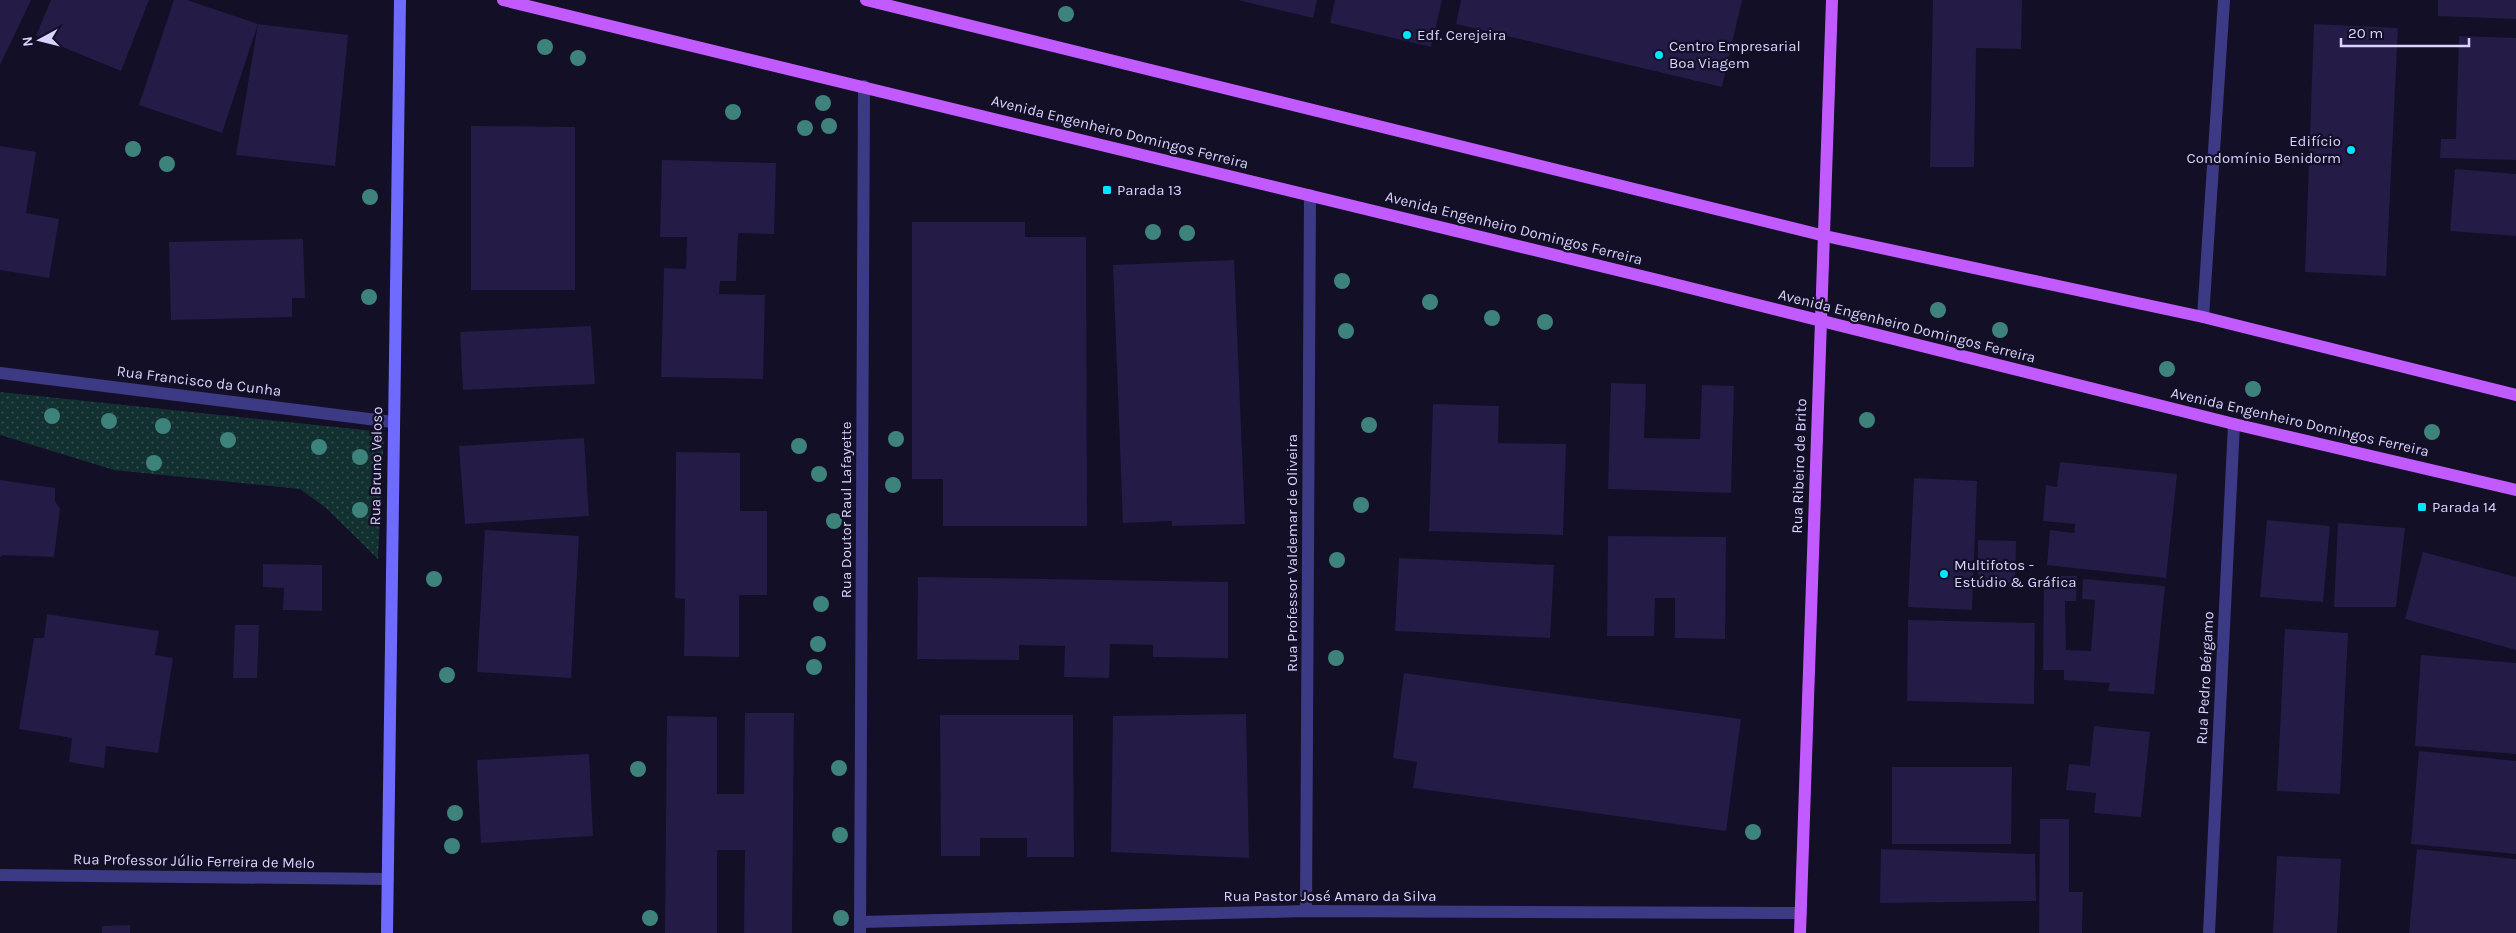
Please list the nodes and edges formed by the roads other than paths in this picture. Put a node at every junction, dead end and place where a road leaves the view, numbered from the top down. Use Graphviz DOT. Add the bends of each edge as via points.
graph roads {
  1 [pos="400,0"];
  2 [pos="503,0"];
  3 [pos="866,0"];
  4 [pos="1832,0"];
  5 [pos="2224,0"];
  6 [pos="864,86"];
  7 [pos="1310,195"];
  8 [pos="1825,236"];
  9 [pos="2203,317"];
  10 [pos="1821,321"];
  11 [pos="0,373"];
  12 [pos="2516,395"];
  13 [pos="393,422"];
  14 [pos="2234,424"];
  15 [pos="2516,490"];
  16 [pos="0,875"];
  17 [pos="388,879"];
  18 [pos="1306,911"];
  19 [pos="1801,913"];
  20 [pos="860,927"];
  21 [pos="387,933"];
  22 [pos="1800,933"];
  23 [pos="2209,933"];
  1 -- 13 [label="street, Rua Bruno Veloso"];
  2 -- 6 [label="main road, Avenida Engenheiro Domingos Ferreira"];
  3 -- 8 [label="main road"];
  4 -- 8 [label="main road, Rua Ribeiro de Brito"];
  5 -- 9 [label="street"];
  6 -- 7 [label="main road, Avenida Engenheiro Domingos Ferreira"];
  6 -- 20 [label="street, Rua Doutor Raul Lafayette"];
  7 -- 10 [label="main road, Avenida Engenheiro Domingos Ferreira"];
  7 -- 18 [label="street, Rua Professor Valdemar de Oliveira"];
  8 -- 9 [label="main road"];
  8 -- 10 [label="main road, Rua Ribeiro de Brito"];
  9 -- 12 [label="main road"];
  10 -- 14 [label="main road, Avenida Engenheiro Domingos Ferreira"];
  10 -- 19 [label="main road, Rua Ribeiro de Brito"];
  11 -- 13 [label="street, Rua Francisco da Cunha"];
  13 -- 17 [label="street, Rua Bruno Veloso"];
  14 -- 15 [label="main road, Avenida Engenheiro Domingos Ferreira"];
  14 -- 23 [label="street, Rua Pedro Bérgamo"];
  16 -- 17 [label="street, Rua Professor Júlio Ferreira de Melo"];
  17 -- 21 [label="street, Rua Bruno Veloso"];
  18 -- 19 [label="street, Rua Pastor José Amaro da Silva"];
  18 -- 20 [label="street, Rua Pastor José Amaro da Silva"];
  19 -- 22 [label="main road, Rua Ribeiro de Brito"];
}
